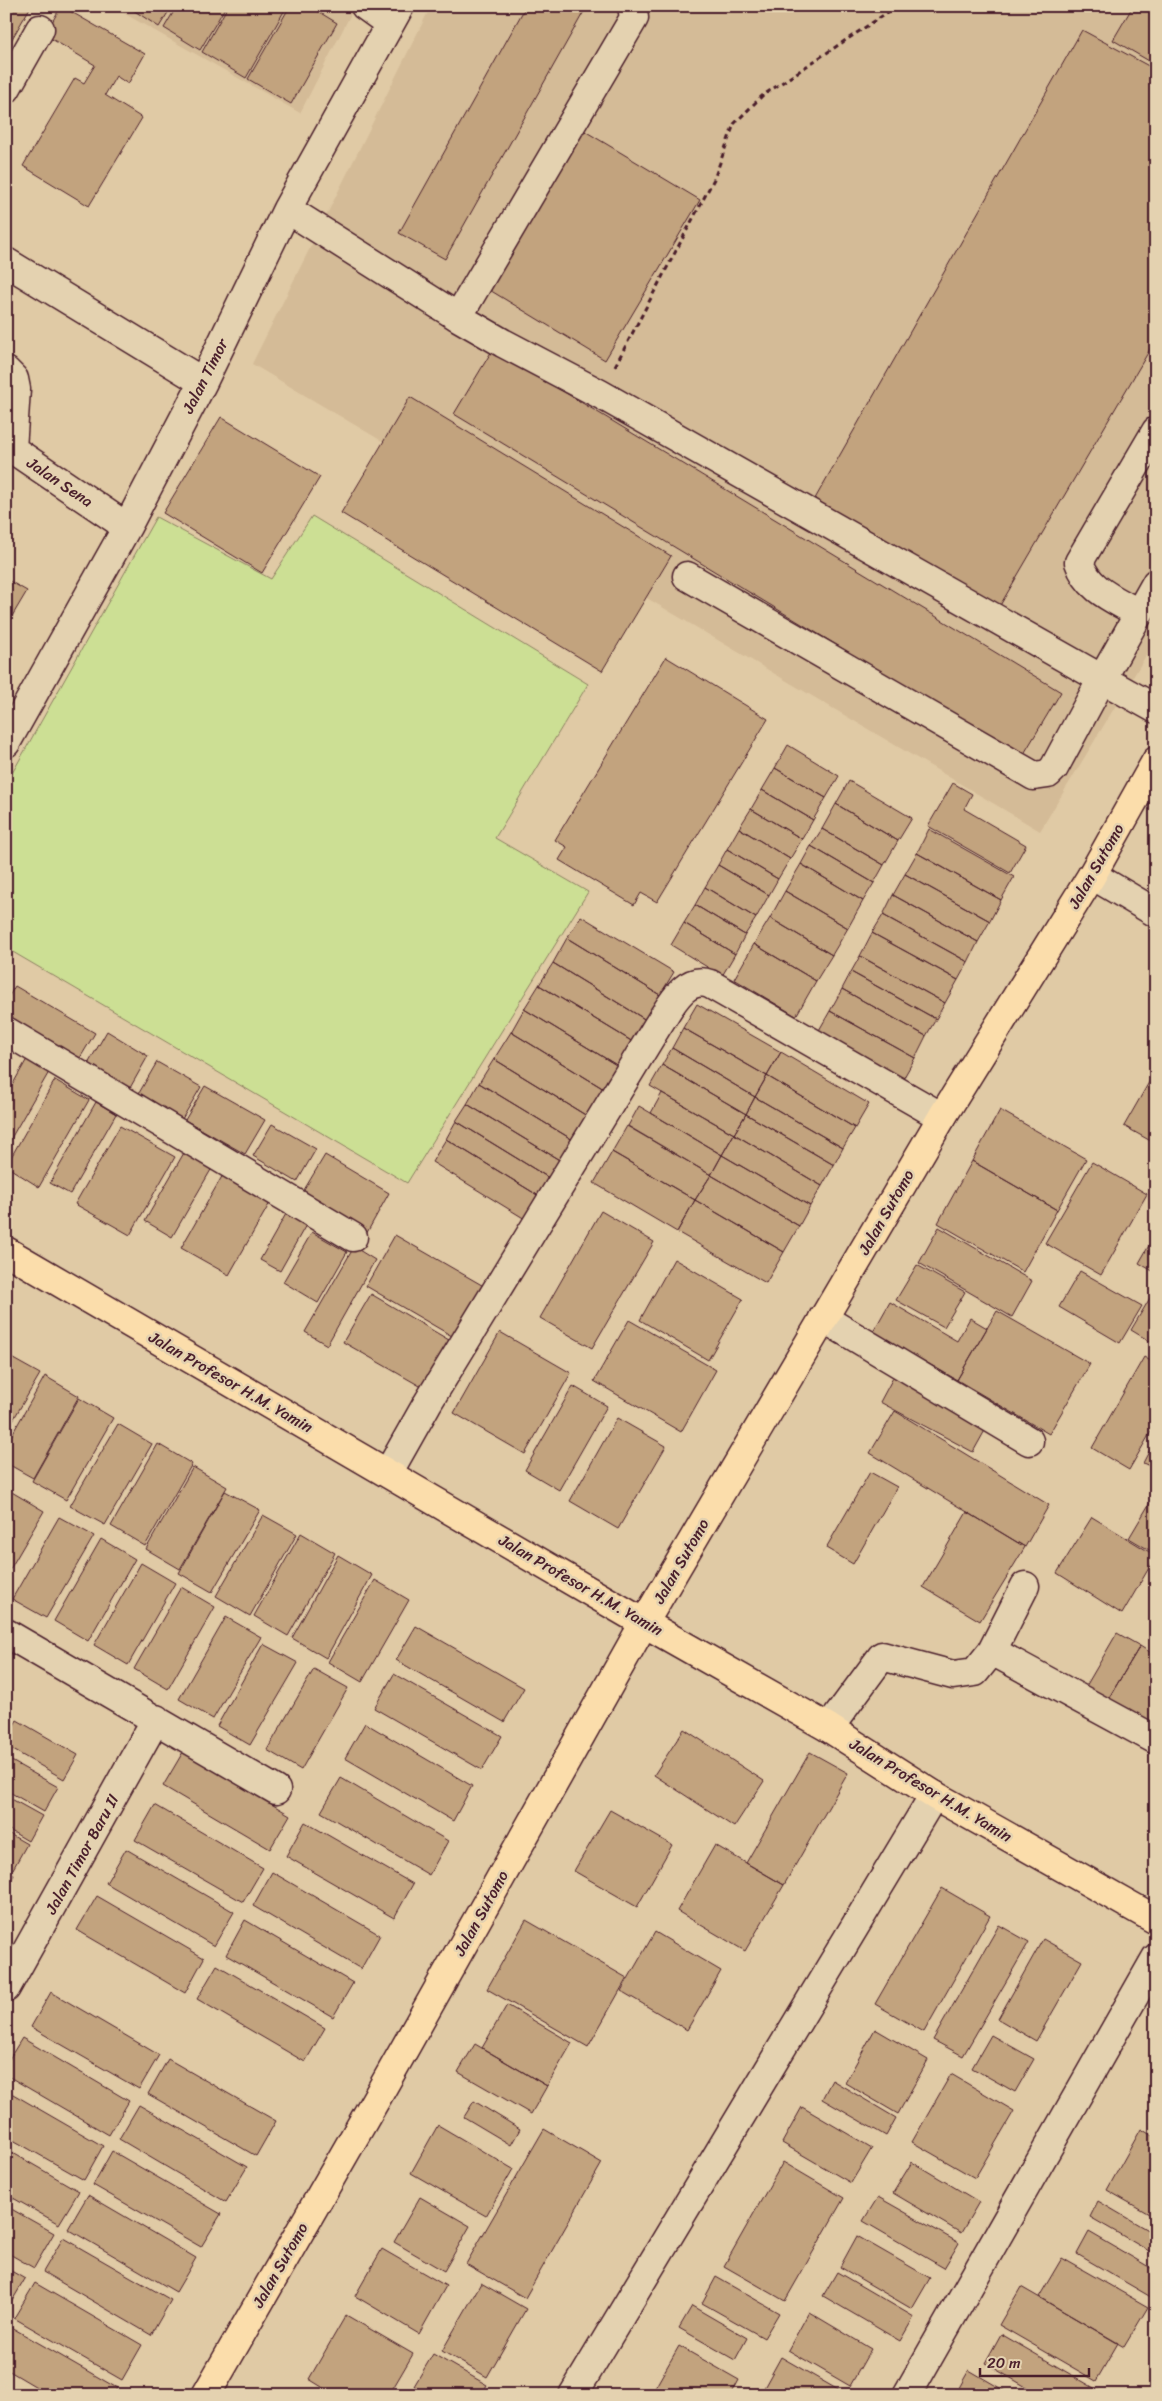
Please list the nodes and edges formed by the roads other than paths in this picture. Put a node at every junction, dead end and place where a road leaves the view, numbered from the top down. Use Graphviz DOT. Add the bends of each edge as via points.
graph roads {
  1 [pos="365,6"];
  2 [pos="632,6"];
  3 [pos="395,15"];
  4 [pos="40,29"];
  5 [pos="6,89"];
  6 [pos="287,209"];
  7 [pos="6,262"];
  8 [pos="458,317"];
  9 [pos="6,371"];
  10 [pos="203,382"];
  11 [pos="1156,432"];
  12 [pos="127,526"];
  13 [pos="687,576"];
  14 [pos="1156,582"];
  15 [pos="1138,613"];
  16 [pos="1102,678"];
  17 [pos="1156,709"];
  18 [pos="6,743"];
  19 [pos="1156,761"];
  20 [pos="1092,875"];
  21 [pos="1156,913"];
  22 [pos="6,1031"];
  23 [pos="942,1117"];
  24 [pos="353,1237"];
  25 [pos="6,1251"];
  26 [pos="823,1318"];
  27 [pos="1029,1441"];
  28 [pos="388,1473"];
  29 [pos="1025,1586"];
  30 [pos="644,1623"];
  31 [pos="6,1633"];
  32 [pos="992,1651"];
  33 [pos="156,1719"];
  34 [pos="829,1728"];
  35 [pos="1156,1740"];
  36 [pos="276,1790"];
  37 [pos="934,1795"];
  38 [pos="1156,1920"];
  39 [pos="1156,1958"];
  40 [pos="6,1988"];
  41 [pos="206,2395"];
  42 [pos="573,2395"];
  43 [pos="907,2395"];
  1 -- 3 [label="street"];
  2 -- 8 [label="street" via="634,18"];
  3 -- 6 [label="street, Jalan Timor"];
  4 -- 5 [label="street"];
  6 -- 8 [label="street"];
  6 -- 10 [label="street, Jalan Timor"];
  7 -- 10 [label="street"];
  8 -- 16 [label="street"];
  9 -- 12 [label="street, Jalan Sena" via="14,379 16,389 12,449"];
  10 -- 12 [label="street, Jalan Timor"];
  11 -- 15 [label="street" via="1079,562 1084,575 1095,588"];
  12 -- 18 [label="street, Jalan Timor"];
  13 -- 16 [label="street" via="1034,776 1048,774 1054,768"];
  14 -- 15 [label="street"];
  15 -- 16 [label="street"];
  16 -- 17 [label="street"];
  19 -- 20 [label="main road, Jalan Sutomo"];
  20 -- 21 [label="street"];
  20 -- 23 [label="main road, Jalan Sutomo"];
  22 -- 24 [label="street"];
  23 -- 26 [label="main road, Jalan Sutomo"];
  23 -- 28 [label="street" via="710,984 692,982 678,996 653,1034"];
  25 -- 28 [label="main road, Jalan Profesor H.M. Yamin"];
  26 -- 27 [label="street"];
  26 -- 30 [label="main road, Jalan Sutomo"];
  28 -- 30 [label="main road, Jalan Profesor H.M. Yamin"];
  29 -- 32 [label="street"];
  30 -- 34 [label="main road, Jalan Profesor H.M. Yamin"];
  30 -- 41 [label="main road, Jalan Sutomo"];
  31 -- 33 [label="street"];
  32 -- 34 [label="street" via="975,1672 961,1675 882,1656"];
  32 -- 35 [label="street"];
  33 -- 36 [label="street"];
  33 -- 40 [label="street, Jalan Timor Baru II"];
  34 -- 37 [label="main road, Jalan Profesor H.M. Yamin"];
  37 -- 38 [label="main road, Jalan Profesor H.M. Yamin"];
  37 -- 42 [label="street"];
  39 -- 43 [label="street"];
}
